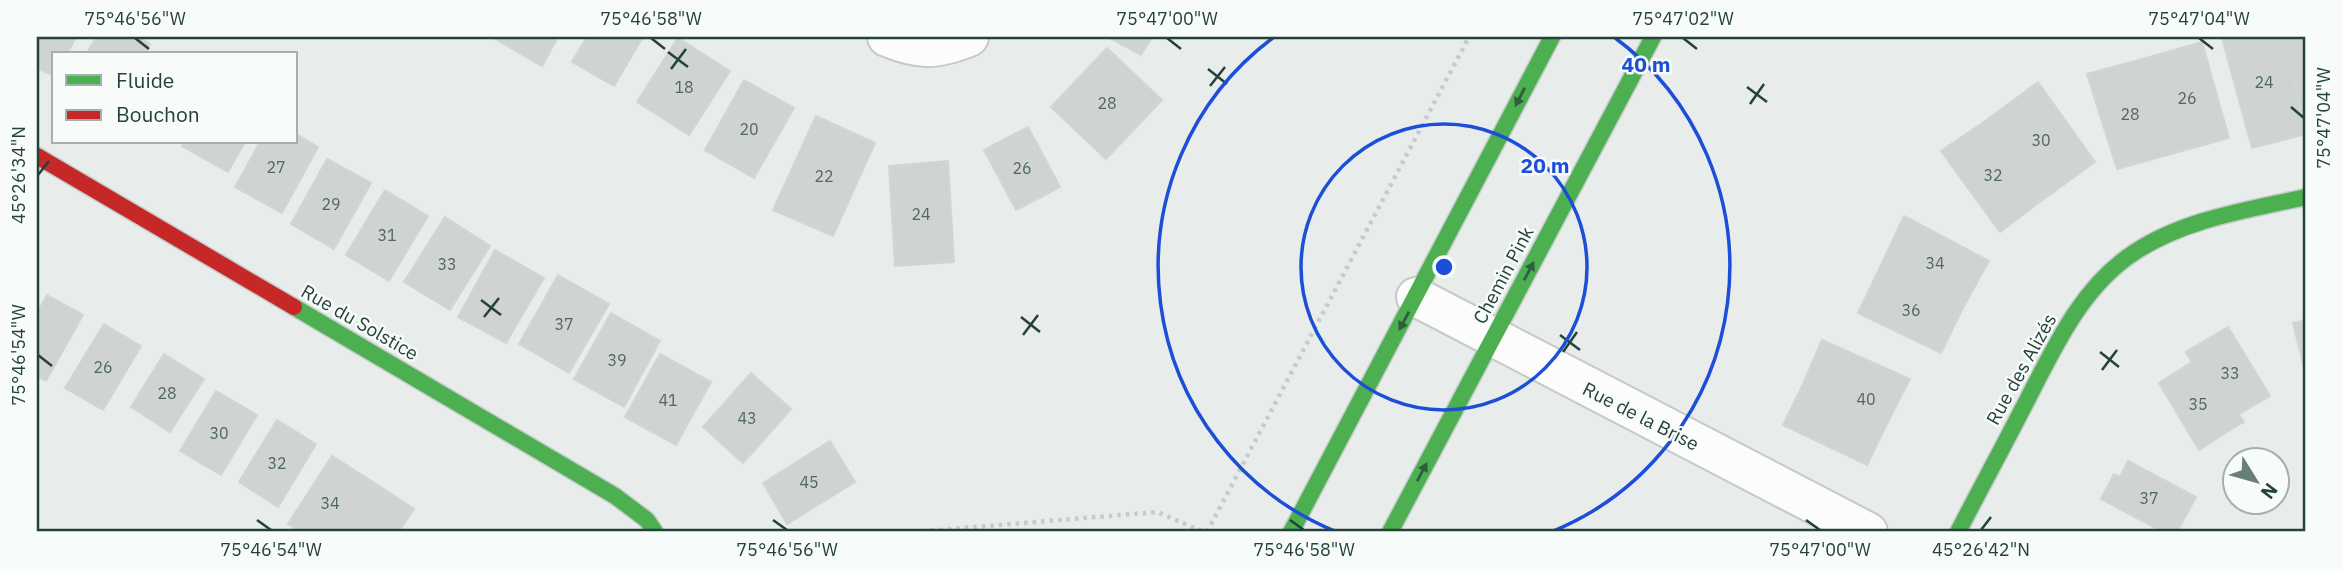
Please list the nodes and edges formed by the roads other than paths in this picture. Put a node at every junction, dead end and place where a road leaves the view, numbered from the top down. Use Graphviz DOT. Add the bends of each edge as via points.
graph roads {
  1 [pos="887,37"];
  2 [pos="969,37"];
  3 [pos="1552,37"];
  4 [pos="1653,37"];
  5 [pos="37,156"];
  6 [pos="2306,197"];
  7 [pos="1416,298"];
  8 [pos="1493,340"];
  9 [pos="655,532"];
  10 [pos="1291,532"];
  11 [pos="1390,532"];
  12 [pos="1868,532"];
  13 [pos="1958,532"];
  1 -- 2 [label="street" via="940,49"];
  3 -- 7 [label="street, one-way"];
  8 -- 4 [label="street, Chemin Pink, one-way"];
  5 -- 9 [label="street, Rue du Solstice" via="615,496 647,520"];
  6 -- 13 [label="street, Rue des Alizés" via="2181,229 2134,253 2095,287 2062,333"];
  7 -- 8 [label="street, Rue de la Brise"];
  7 -- 10 [label="street, one-way"];
  11 -- 8 [label="street, Chemin Pink, one-way"];
  8 -- 12 [label="street, Rue de la Brise"];
}
